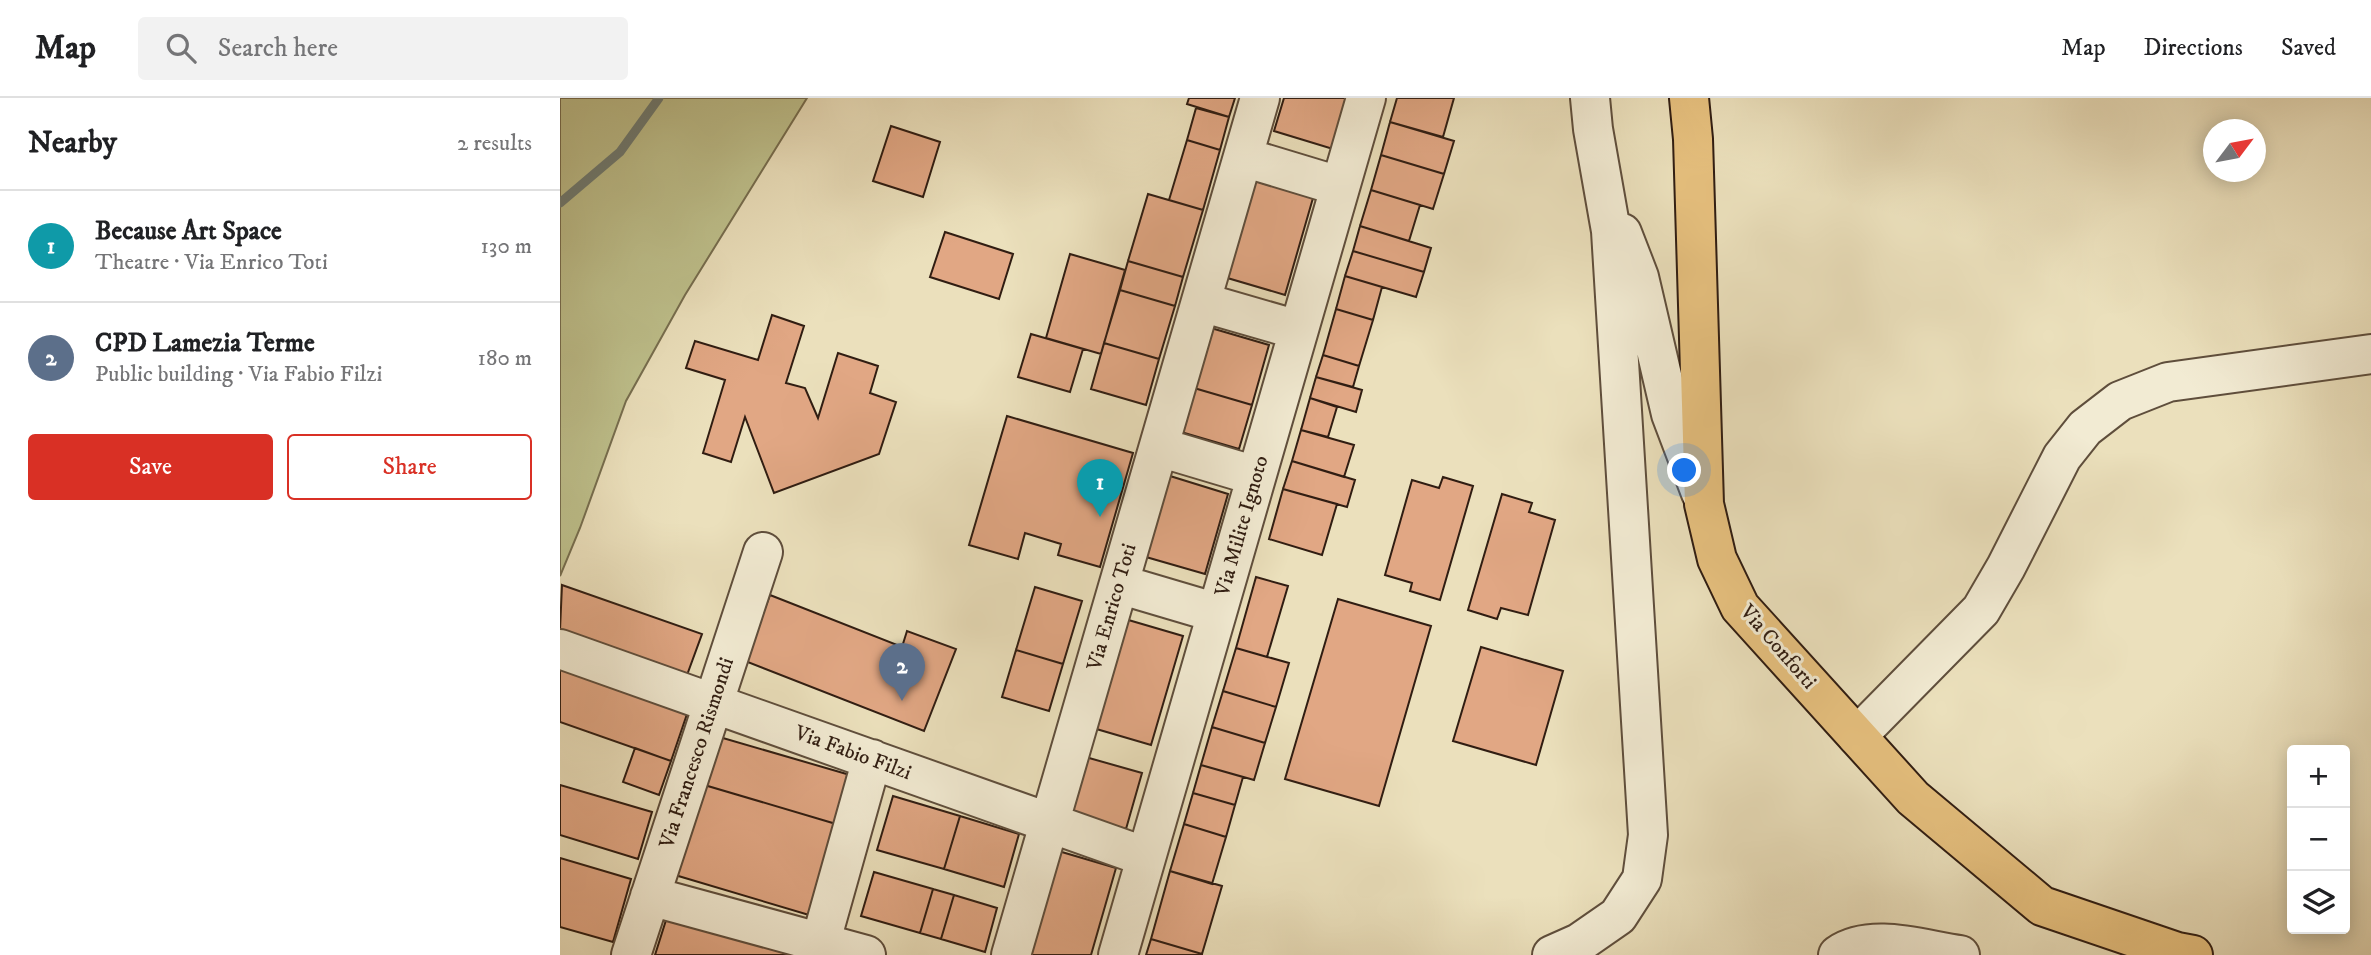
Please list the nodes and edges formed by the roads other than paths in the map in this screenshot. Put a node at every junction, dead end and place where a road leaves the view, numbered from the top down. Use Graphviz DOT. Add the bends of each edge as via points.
graph roads {
  1 [pos="1260,98"];
  2 [pos="1366,98"];
  3 [pos="1590,98"];
  4 [pos="1689,98"];
  5 [pos="1243,157"];
  6 [pos="1602,183"];
  7 [pos="1339,186"];
  8 [pos="1201,302"];
  9 [pos="1298,330"];
  10 [pos="2371,354"];
  11 [pos="1159,447"];
  12 [pos="1256,476"];
  13 [pos="1704,503"];
  14 [pos="762,552"];
  15 [pos="1119,584"];
  16 [pos="1217,613"];
  17 [pos="560,649"];
  18 [pos="713,703"];
  19 [pos="1857,736"];
  20 [pos="872,759"];
  21 [pos="1049,823"];
  22 [pos="1146,857"];
  23 [pos="650,896"];
  24 [pos="2124,945"];
  25 [pos="819,949"];
  26 [pos="631,955"];
  27 [pos="866,955"];
  28 [pos="1011,955"];
  29 [pos="1118,955"];
  30 [pos="1552,955"];
  31 [pos="1838,955"];
  32 [pos="1960,955"];
  33 [pos="2193,955"];
  1 -- 5 [label="street, Via Enrico Toti"];
  2 -- 7 [label="street, Via Milite Ignoto"];
  3 -- 6 [label="street"];
  4 -- 13 [label="main road, Via Conforti"];
  5 -- 7 [label="street"];
  5 -- 8 [label="street, Via Enrico Toti"];
  6 -- 13 [label="street" via="1639,277 1671,414"];
  6 -- 30 [label="street" via="1611,231 1648,835 1642,879 1618,916"];
  7 -- 9 [label="street, Via Milite Ignoto"];
  8 -- 9 [label="street"];
  8 -- 11 [label="street, Via Enrico Toti"];
  9 -- 12 [label="street, Via Milite Ignoto"];
  10 -- 19 [label="street" via="2168,382 2120,401 2085,428 2062,457 1981,610"];
  11 -- 12 [label="street"];
  11 -- 15 [label="street, Via Enrico Toti"];
  12 -- 16 [label="street, Via Milite Ignoto"];
  13 -- 19 [label="main road, Via Conforti" via="1717,559 1740,607"];
  14 -- 18 [label="street, Via Francesco Rismondi"];
  15 -- 16 [label="street"];
  15 -- 21 [label="street, Via Enrico Toti"];
  16 -- 22 [label="street, Via Milite Ignoto"];
  17 -- 18 [label="street, Via Fabio Filzi"];
  18 -- 20 [label="street, Via Fabio Filzi"];
  18 -- 23 [label="street, Via Francesco Rismondi"];
  19 -- 24 [label="main road, Via Conforti" via="1913,798 2042,906"];
  20 -- 21 [label="street, Via Fabio Filzi"];
  20 -- 25 [label="street"];
  21 -- 22 [label="street, Via Fabio Filzi"];
  21 -- 28 [label="street, Via Enrico Toti"];
  22 -- 29 [label="street, Via Milite Ignoto"];
  23 -- 25 [label="street"];
  23 -- 26 [label="street, Via Francesco Rismondi"];
  24 -- 33 [label="main road, Via Conforti"];
  25 -- 27 [label="street"];
  31 -- 32 [label="street" via="1850,947 1882,944"];
}
